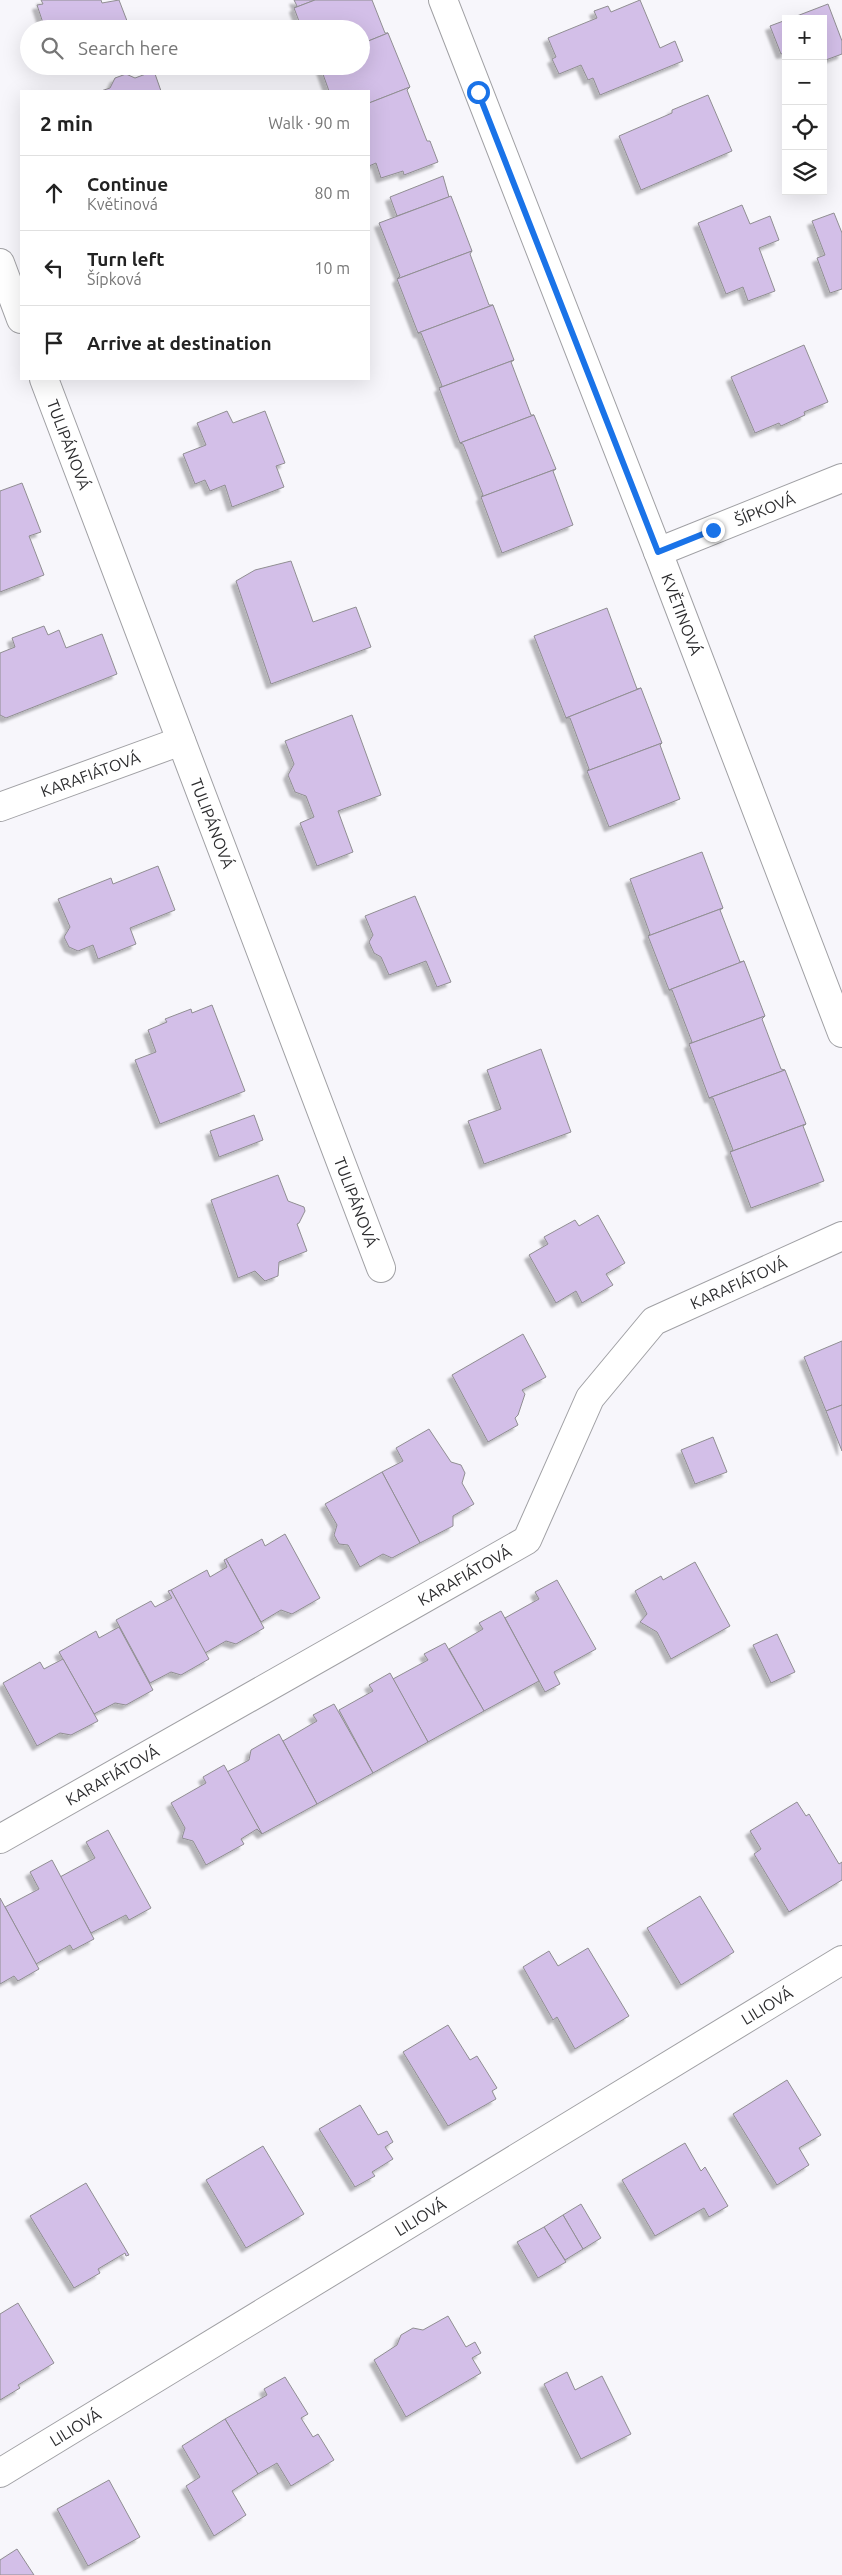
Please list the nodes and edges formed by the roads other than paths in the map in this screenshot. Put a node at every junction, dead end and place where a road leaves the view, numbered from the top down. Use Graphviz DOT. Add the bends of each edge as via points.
graph roads {
  1 [pos="442,0"];
  2 [pos="0,263"];
  3 [pos="20,316"];
  4 [pos="44,380"];
  5 [pos="842,478"];
  6 [pos="658,552"];
  7 [pos="181,741"];
  8 [pos="0,807"];
  9 [pos="842,1033"];
  10 [pos="842,1236"];
  11 [pos="381,1268"];
  12 [pos="0,1839"];
  13 [pos="842,1960"];
  14 [pos="0,2473"];
  1 -- 6 [label="street, KVĚTINOVÁ"];
  2 -- 3 [label="street"];
  4 -- 7 [label="street, TULIPÁNOVÁ"];
  5 -- 6 [label="street, ŠÍPKOVÁ"];
  6 -- 9 [label="street, KVĚTINOVÁ"];
  7 -- 8 [label="street, KARAFIÁTOVÁ"];
  7 -- 11 [label="street, TULIPÁNOVÁ"];
  10 -- 12 [label="street, KARAFIÁTOVÁ" via="654,1321 590,1398 527,1540"];
  13 -- 14 [label="street, LILIOVÁ"];
}
